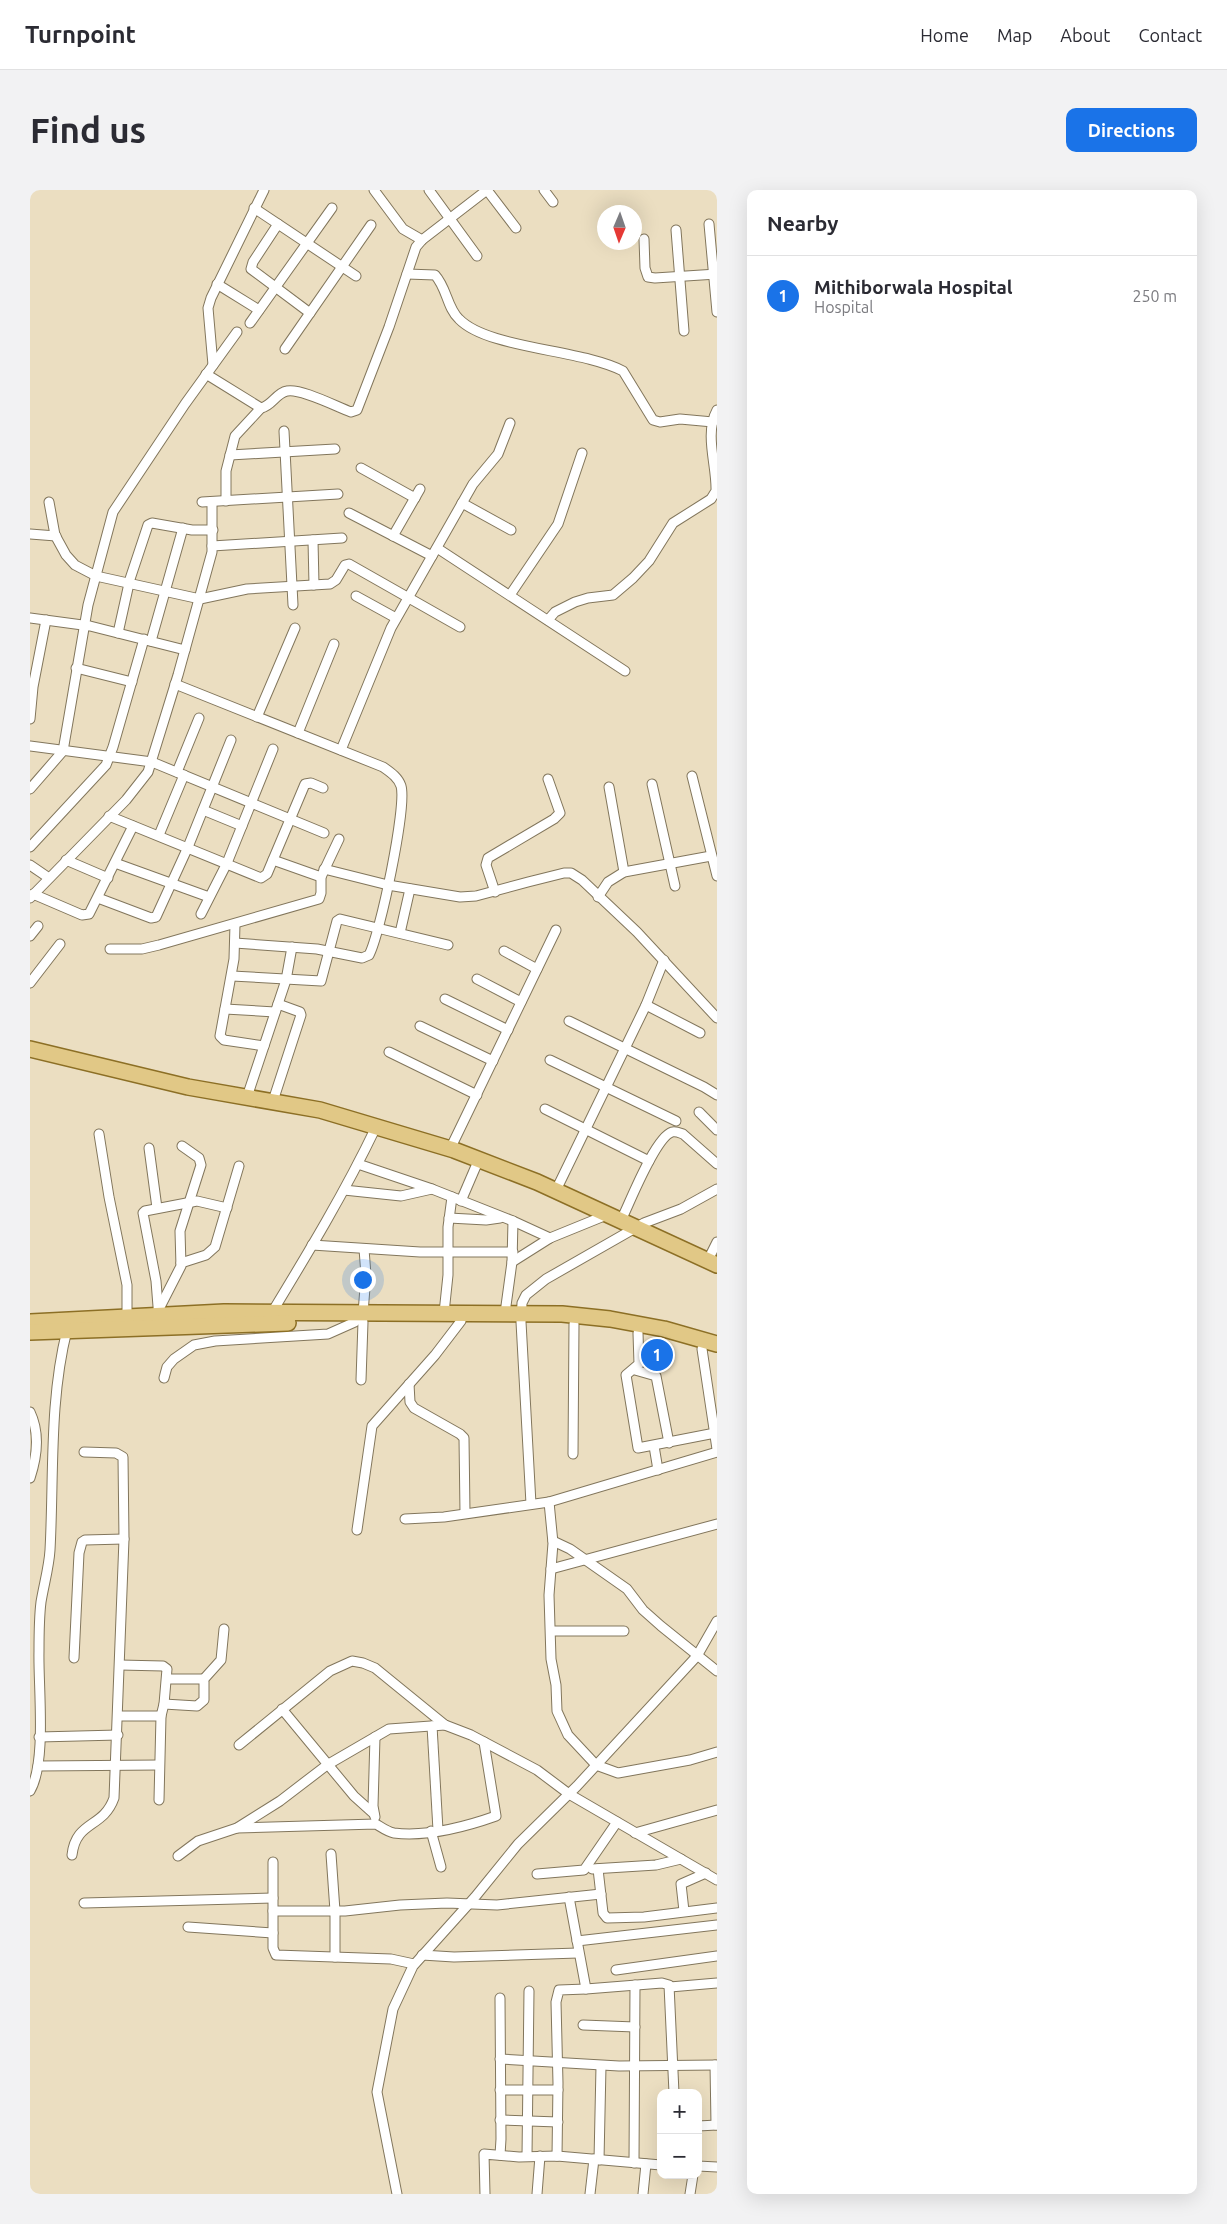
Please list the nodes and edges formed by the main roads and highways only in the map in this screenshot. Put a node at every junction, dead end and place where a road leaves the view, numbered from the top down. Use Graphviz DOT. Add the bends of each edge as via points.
graph roads {
  1 [pos="30,1044"];
  2 [pos="30,1049"];
  3 [pos="273,1099"];
  4 [pos="344,1115"];
  5 [pos="641,1225"];
  6 [pos="716,1254"];
  7 [pos="268,1318"];
  8 [pos="522,1318"];
  9 [pos="160,1319"];
  10 [pos="360,1319"];
  11 [pos="30,1322"];
  12 [pos="128,1322"];
  13 [pos="30,1332"];
  14 [pos="717,1344"];
  15 [pos="710,1351"];
  1 -- 3 [label="main road" via="249,1091"];
  2 -- 3 [label="main road" via="188,1087"];
  3 -- 4 [label="main road"];
  4 -- 5 [label="main road" via="479,1159"];
  4 -- 5 [label="main road" via="454,1143 528,1169"];
  5 -- 6 [label="main road"];
  7 -- 9 [label="main road" via="224,1312"];
  7 -- 9 [label="main road" via="225,1325"];
  7 -- 10 [label="main road" via="305,1322"];
  7 -- 10 [label="main road" via="327,1313"];
  8 -- 10 [label="main road" via="461,1321"];
  8 -- 10 [label="main road" via="505,1313 444,1313"];
  8 -- 14 [label="main road" via="562,1314 610,1319 664,1329"];
  8 -- 15 [label="main road" via="638,1334"];
  9 -- 12 [label="main road"];
  11 -- 12 [label="main road"];
  12 -- 13 [label="main road"];
}
